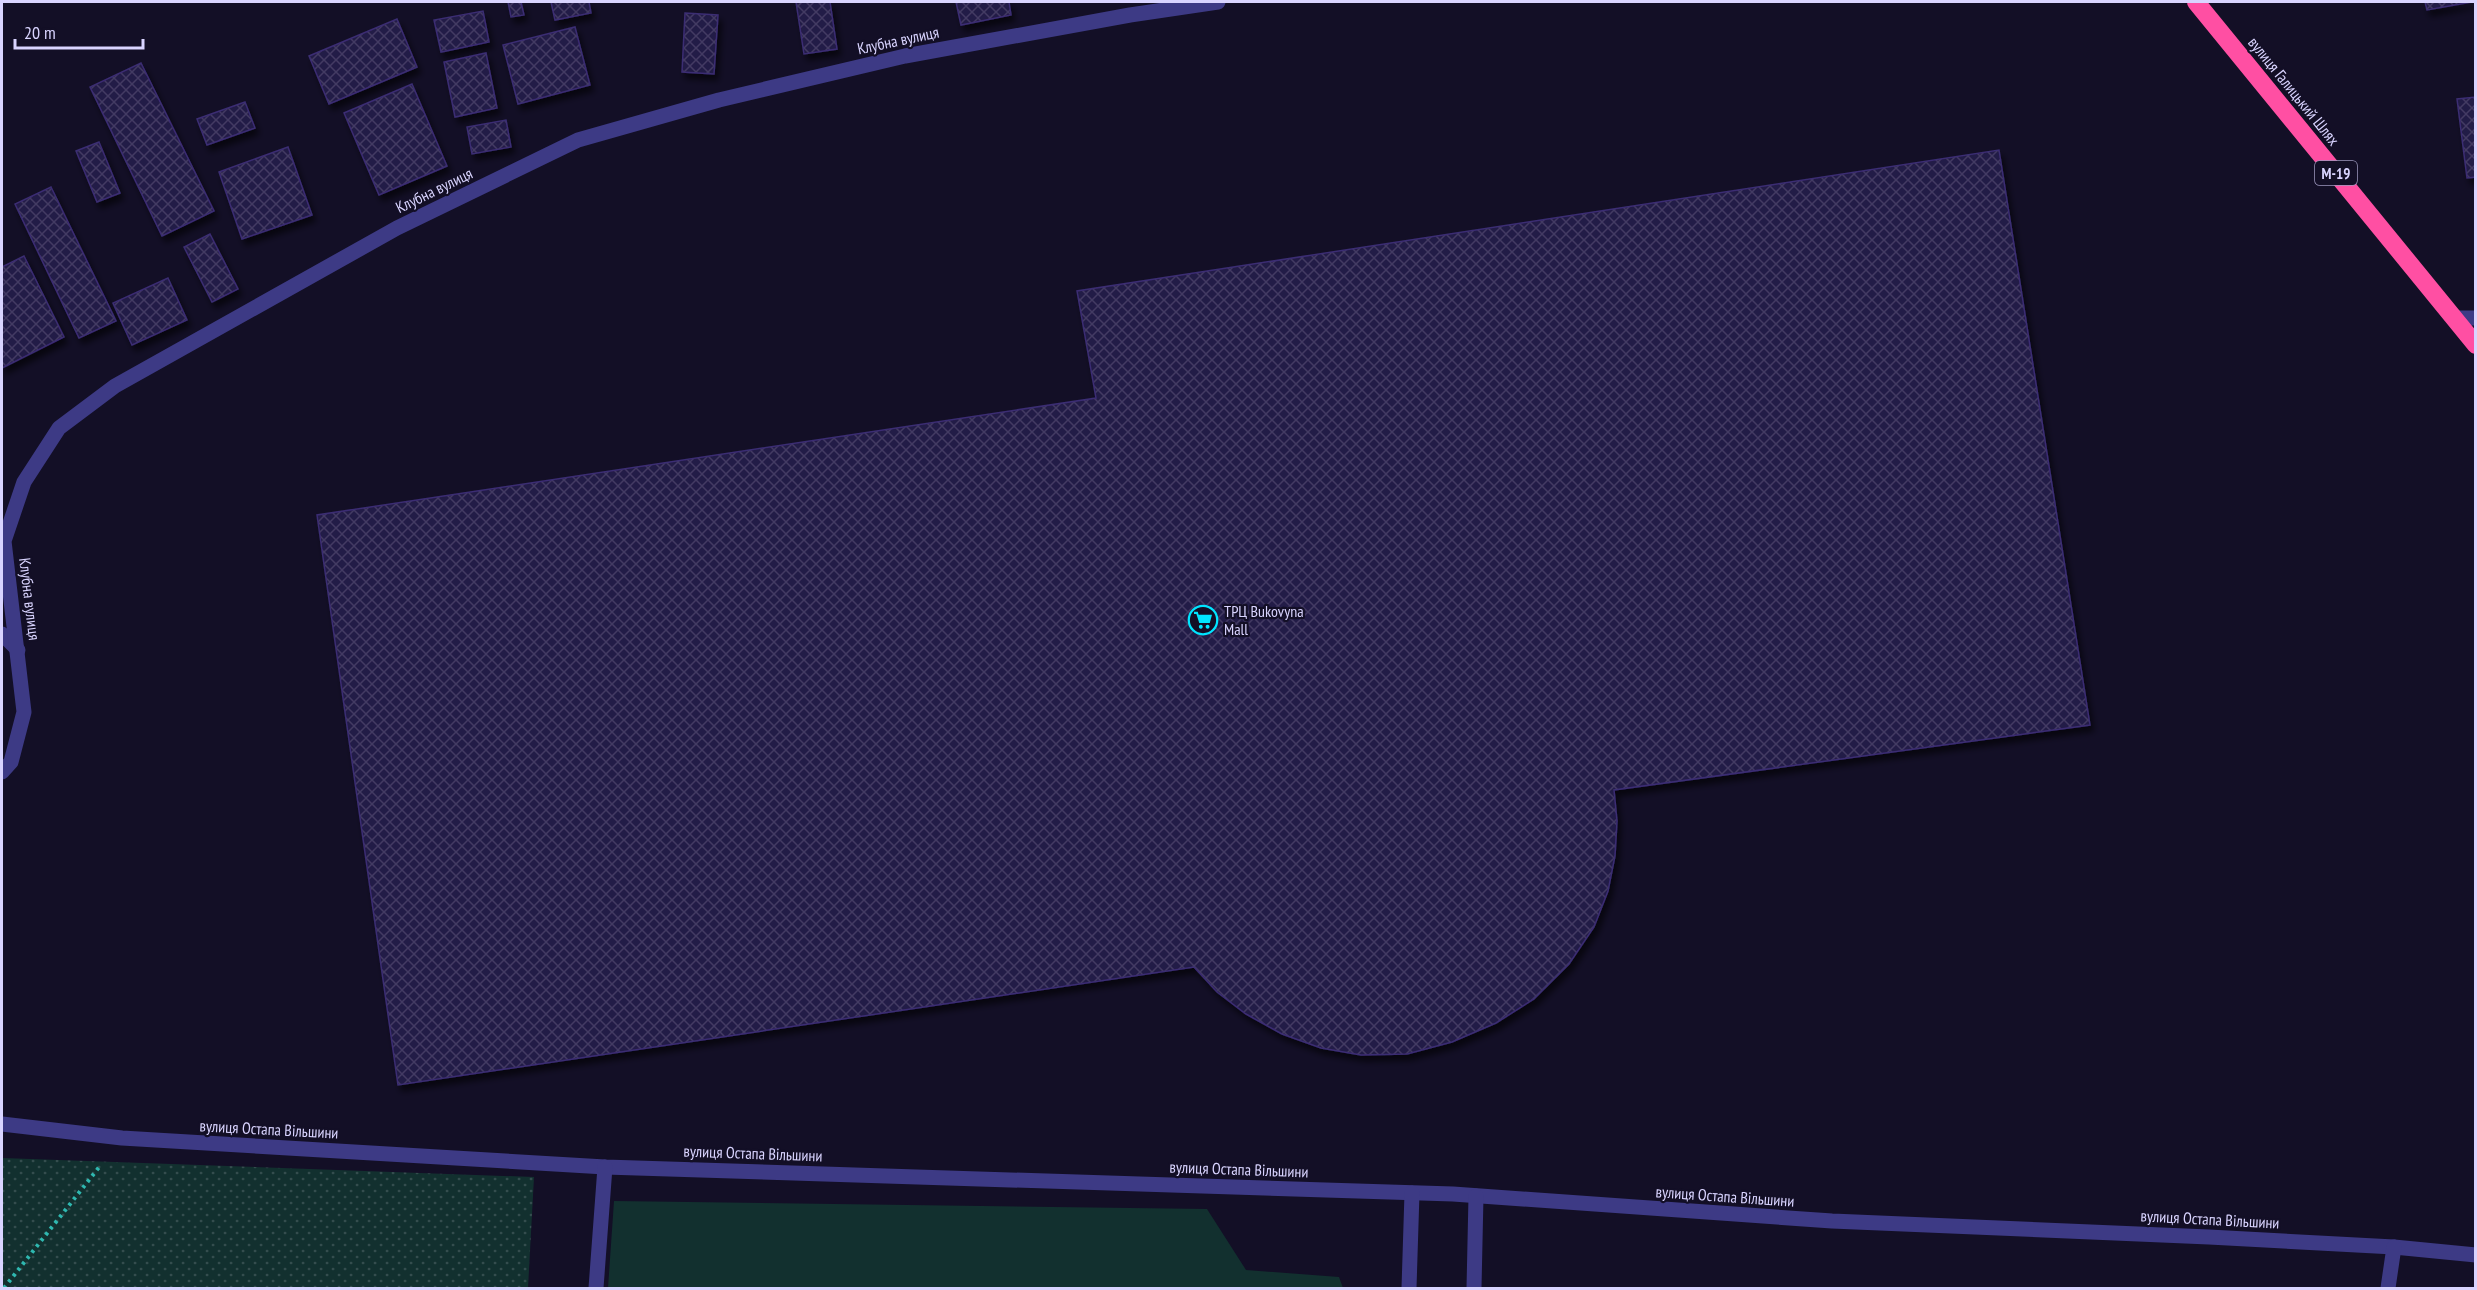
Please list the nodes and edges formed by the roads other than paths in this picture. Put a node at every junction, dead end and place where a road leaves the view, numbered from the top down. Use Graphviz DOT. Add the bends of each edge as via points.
graph roads {
  1 [pos="1218,2"];
  2 [pos="2196,2"];
  3 [pos="2456,318"];
  4 [pos="2475,318"];
  5 [pos="2475,345"];
  6 [pos="2,634"];
  7 [pos="18,650"];
  8 [pos="2,772"];
  9 [pos="2,1124"];
  10 [pos="605,1167"];
  11 [pos="1412,1193"];
  12 [pos="1476,1196"];
  13 [pos="2394,1247"];
  14 [pos="2475,1255"];
  15 [pos="596,1288"];
  16 [pos="1409,1288"];
  17 [pos="1474,1288"];
  18 [pos="2388,1288"];
  1 -- 7 [label="street, Клубна вулиця" via="904,56 719,100 578,141 397,228 115,386 59,428 24,482 4,541"];
  2 -- 3 [label="highway, вулиця Галицький Шлях / М-19"];
  3 -- 4 [label="street"];
  3 -- 5 [label="highway, вулиця Галицький Шлях / М-19"];
  6 -- 7 [label="street"];
  7 -- 8 [label="street, Клубна вулиця" via="24,712 11,762"];
  9 -- 10 [label="street, вулиця Остапа Вільшини" via="122,1138"];
  10 -- 11 [label="street, вулиця Остапа Вільшини"];
  10 -- 15 [label="street"];
  11 -- 12 [label="street, вулиця Остапа Вільшини"];
  11 -- 16 [label="street"];
  12 -- 13 [label="street, вулиця Остапа Вільшини" via="1832,1221"];
  12 -- 17 [label="street"];
  13 -- 14 [label="street, вулиця Остапа Вільшини"];
  13 -- 18 [label="street"];
}
